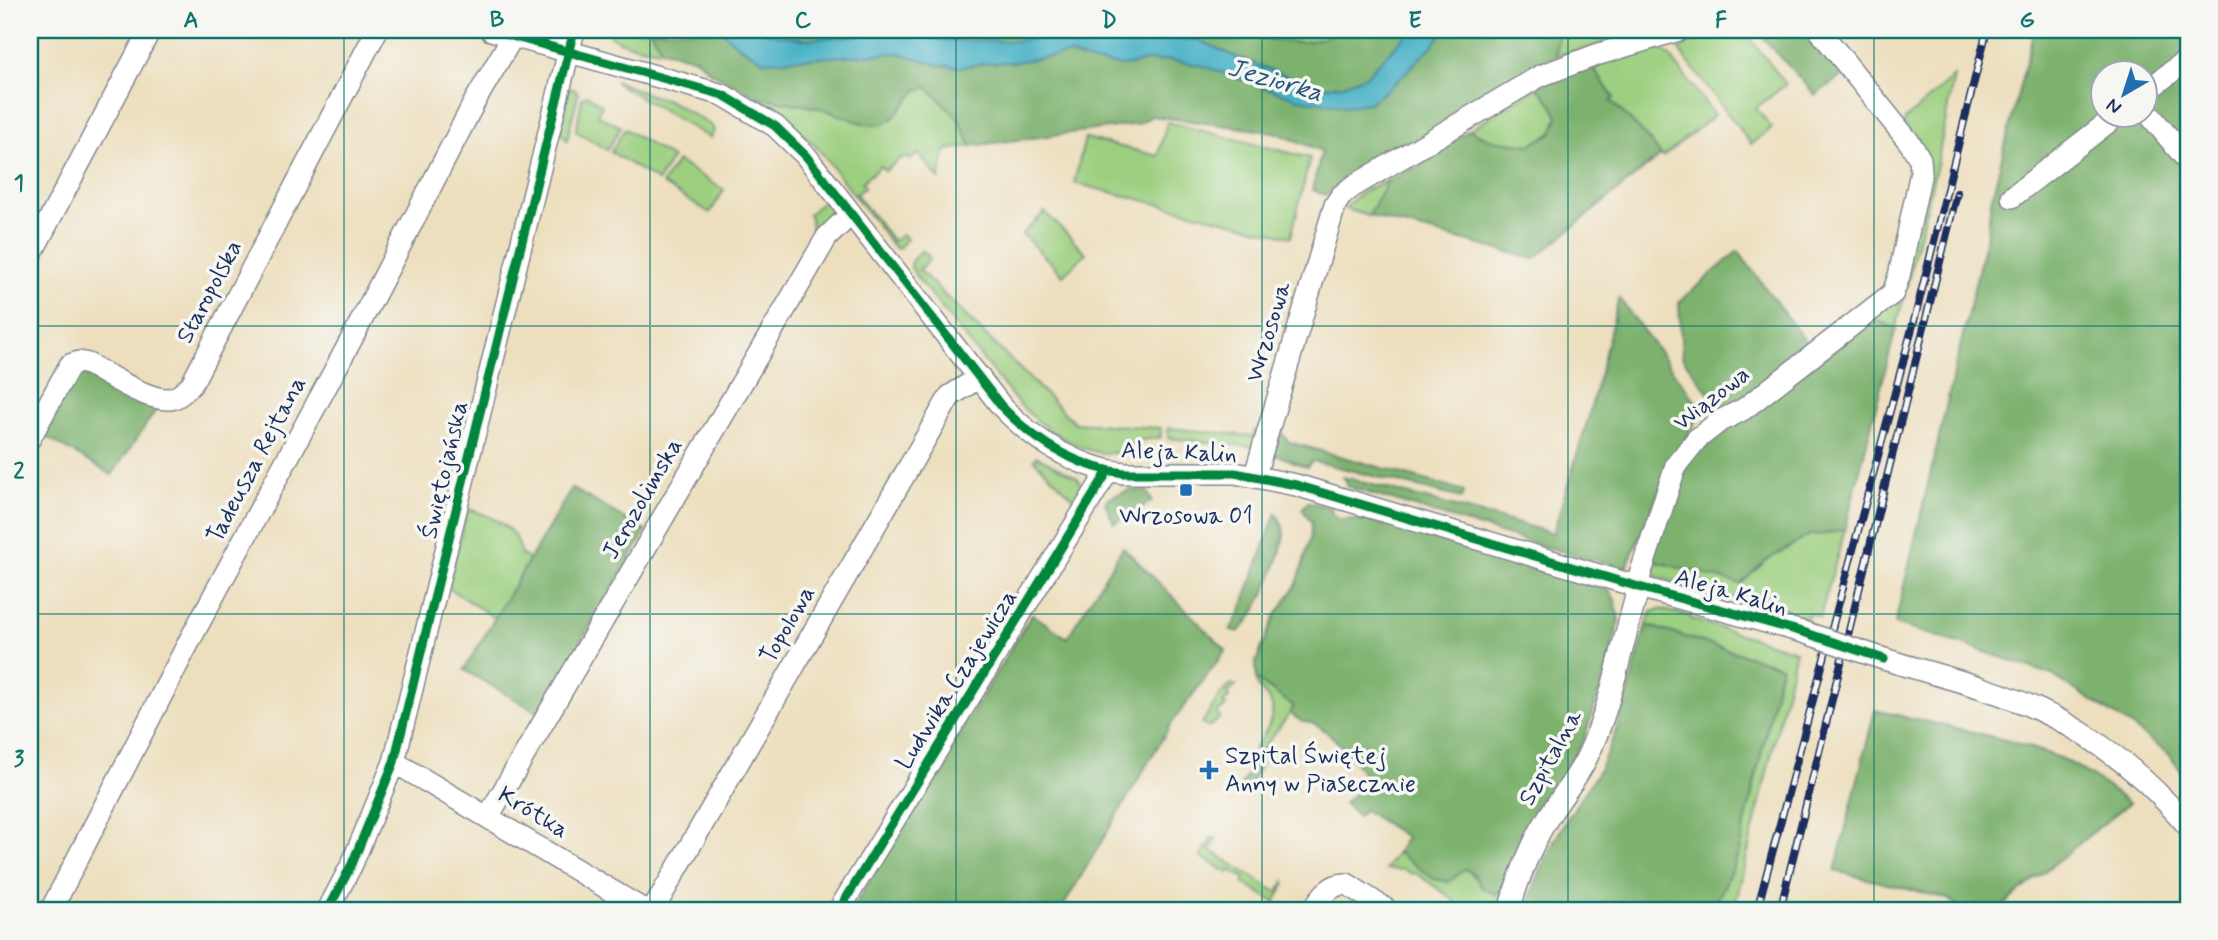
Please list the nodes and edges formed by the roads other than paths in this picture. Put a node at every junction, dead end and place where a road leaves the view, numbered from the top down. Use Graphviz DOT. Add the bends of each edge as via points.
graph roads {
  1 [pos="149,30"];
  2 [pos="377,30"];
  3 [pos="491,30"];
  4 [pos="574,30"];
  5 [pos="1679,30"];
  6 [pos="1819,30"];
  7 [pos="513,36"];
  8 [pos="569,51"];
  9 [pos="2188,59"];
  10 [pos="2158,82"];
  11 [pos="2158,125"];
  12 [pos="2098,130"];
  13 [pos="2188,161"];
  14 [pos="2012,197"];
  15 [pos="851,214"];
  16 [pos="30,257"];
  17 [pos="980,377"];
  18 [pos="30,438"];
  19 [pos="1108,471"];
  20 [pos="1255,475"];
  21 [pos="1639,587"];
  22 [pos="394,762"];
  23 [pos="488,817"];
  24 [pos="2188,826"];
  25 [pos="51,910"];
  26 [pos="328,910"];
  27 [pos="644,910"];
  28 [pos="653,910"];
  29 [pos="839,910"];
  30 [pos="1312,910"];
  31 [pos="1387,910"];
  32 [pos="1509,910"];
  1 -- 16 [label="street"];
  2 -- 18 [label="street, Staropolska" via="191,385 176,398 163,400 79,362 70,365"];
  3 -- 7 [label="street, Aleja Kalin"];
  4 -- 8 [label="street, Świętojańska"];
  5 -- 20 [label="street, Wrzosowa" via="1540,76 1352,187 1335,205"];
  6 -- 21 [label="street, Wiązowa" via="1920,159 1917,198 1896,287 1744,409 1697,439 1676,465"];
  7 -- 8 [label="street, Aleja Kalin"];
  7 -- 25 [label="street, Tadeusza Rejtana"];
  8 -- 15 [label="street, Aleja Kalin" via="723,94 754,111 799,148"];
  8 -- 22 [label="street, Świętojańska"];
  9 -- 10 [label="street"];
  11 -- 13 [label="street"];
  12 -- 14 [label="street"];
  15 -- 17 [label="street, Aleja Kalin"];
  15 -- 23 [label="street, Jerozolimska" via="827,237"];
  17 -- 19 [label="street, Aleja Kalin" via="1032,436 1071,459"];
  17 -- 28 [label="street, Topolowa" via="950,397"];
  19 -- 20 [label="street, Aleja Kalin"];
  19 -- 29 [label="street, Ludwika Czajewicza"];
  20 -- 21 [label="street, Aleja Kalin"];
  21 -- 24 [label="street, Aleja Kalin, bridge" via="1806,634 1998,695 2060,720 2093,739 2164,798"];
  21 -- 32 [label="street, Szpitalna" via="1600,728 1535,841"];
  22 -- 23 [label="street, Krótka"];
  22 -- 26 [label="street, Świętojańska"];
  23 -- 27 [label="street, Krótka"];
  30 -- 31 [label="street" via="1337,884 1353,887"];
}
